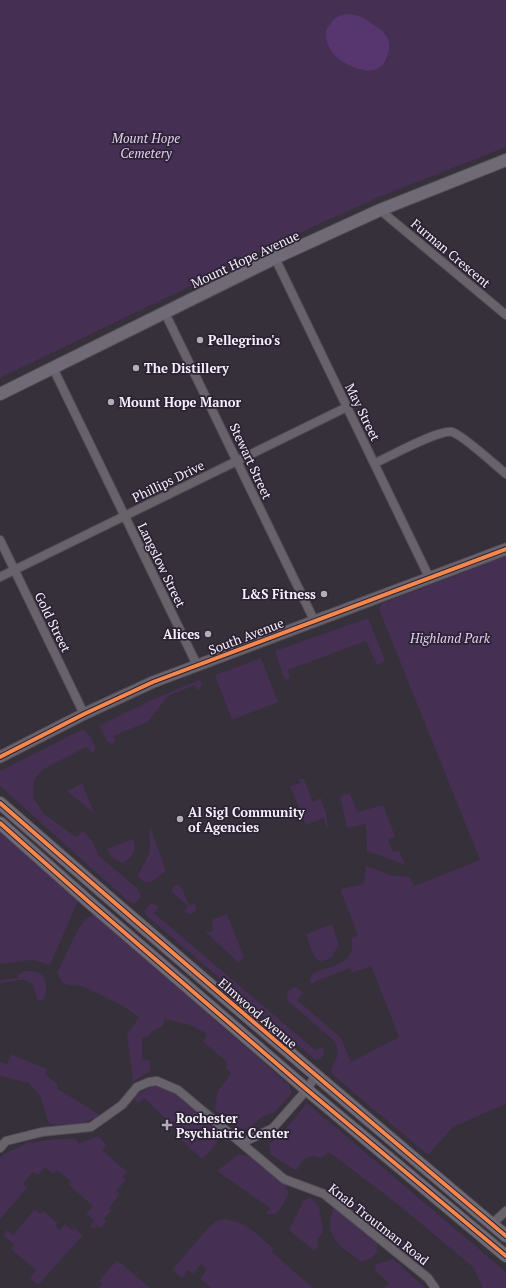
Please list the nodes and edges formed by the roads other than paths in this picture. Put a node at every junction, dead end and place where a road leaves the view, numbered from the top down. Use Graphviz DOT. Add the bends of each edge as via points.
graph roads {
  1 [pos="506,160"];
  2 [pos="380,210"];
  3 [pos="275,258"];
  4 [pos="165,313"];
  5 [pos="506,315"];
  6 [pos="53,368"];
  7 [pos="0,394"];
  8 [pos="347,407"];
  9 [pos="238,461"];
  10 [pos="375,463"];
  11 [pos="506,474"];
  12 [pos="125,516"];
  13 [pos="0,540"];
  14 [pos="506,549"];
  15 [pos="14,570"];
  16 [pos="0,577"];
  17 [pos="429,577"];
  18 [pos="314,620"];
  19 [pos="197,665"];
  20 [pos="84,714"];
  21 [pos="0,757"];
  22 [pos="0,803"];
  23 [pos="0,823"];
  24 [pos="316,1076"];
  25 [pos="306,1089"];
  26 [pos="242,1143"];
  27 [pos="0,1148"];
  28 [pos="506,1211"];
  29 [pos="492,1224"];
  30 [pos="506,1236"];
  31 [pos="506,1256"];
  32 [pos="435,1288"];
  1 -- 2 [label="main road, Mount Hope Avenue"];
  2 -- 3 [label="main road, Mount Hope Avenue"];
  2 -- 5 [label="street, Furman Crescent"];
  3 -- 4 [label="main road, Mount Hope Avenue"];
  3 -- 8 [label="street, May Street"];
  4 -- 6 [label="main road, Mount Hope Avenue"];
  4 -- 9 [label="street, Stewart Street"];
  6 -- 7 [label="main road, Mount Hope Avenue"];
  6 -- 12 [label="street, Langslow Street"];
  8 -- 9 [label="street, Phillips Drive"];
  8 -- 10 [label="street, May Street"];
  9 -- 12 [label="street, Phillips Drive"];
  9 -- 18 [label="street, Stewart Street"];
  10 -- 11 [label="street" via="438,434 451,432 464,439"];
  10 -- 17 [label="street, May Street"];
  12 -- 15 [label="street, Phillips Drive"];
  12 -- 19 [label="street, Langslow Street"];
  13 -- 15 [label="street, Gold Street"];
  14 -- 17 [label="main road, South Avenue"];
  15 -- 16 [label="street, Phillips Drive"];
  15 -- 20 [label="street, Gold Street"];
  17 -- 18 [label="main road, South Avenue"];
  18 -- 19 [label="main road, South Avenue"];
  19 -- 20 [label="main road, South Avenue" via="152,682"];
  20 -- 21 [label="main road, South Avenue"];
  22 -- 24 [label="main road, Elmwood Avenue"];
  23 -- 25 [label="main road, Elmwood Avenue"];
  24 -- 25 [label="street"];
  24 -- 29 [label="main road, Elmwood Avenue"];
  25 -- 26 [label="street" via="273,1128"];
  25 -- 31 [label="main road, Elmwood Avenue"];
  26 -- 27 [label="street, Knab Troutman Road" via="178,1090 157,1081 137,1087 122,1105 91,1127 42,1132 6,1141"];
  26 -- 32 [label="street, Knab Troutman Road" via="284,1179 324,1194 428,1278"];
  28 -- 29 [label="street"];
  29 -- 30 [label="main road, Elmwood Avenue"];
}
